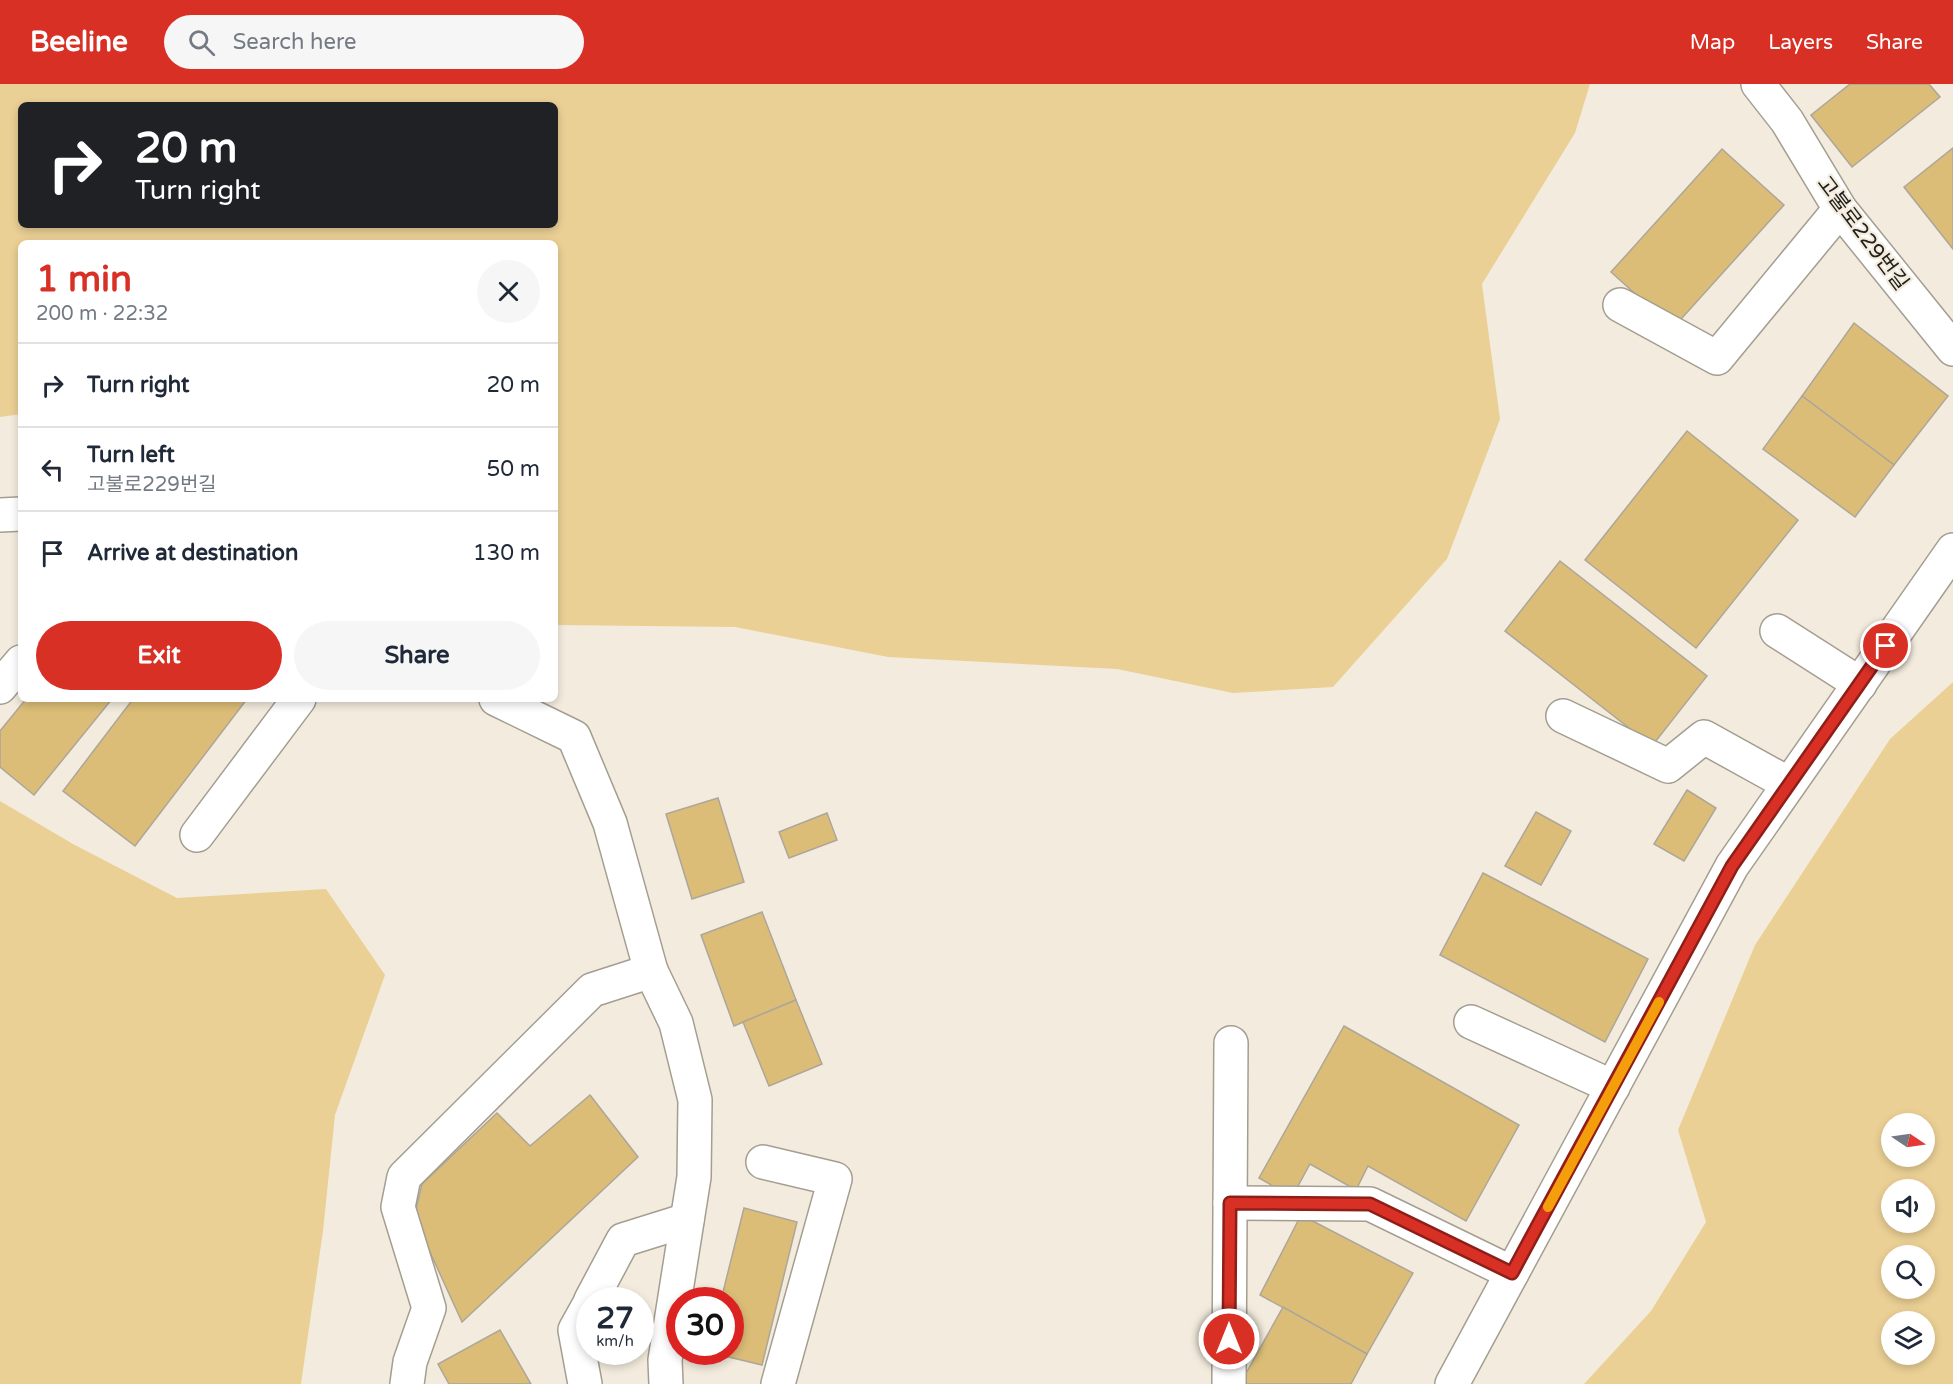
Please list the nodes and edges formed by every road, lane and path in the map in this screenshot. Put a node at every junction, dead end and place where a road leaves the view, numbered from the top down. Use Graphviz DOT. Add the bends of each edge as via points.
graph roads {
  1 [pos="1758,84"];
  2 [pos="1840,209"];
  3 [pos="1620,305"];
  4 [pos="1953,350"];
  5 [pos="0,514"];
  6 [pos="18,514"];
  7 [pos="1953,550"];
  8 [pos="1777,631"];
  9 [pos="18,666"];
  10 [pos="1860,684"];
  11 [pos="0,687"];
  12 [pos="297,702"];
  13 [pos="502,702"];
  14 [pos="1563,716"];
  15 [pos="1789,784"];
  16 [pos="197,835"];
  17 [pos="651,970"];
  18 [pos="1471,1022"];
  19 [pos="1231,1043"];
  20 [pos="1613,1087"];
  21 [pos="763,1162"];
  22 [pos="1230,1203"];
  23 [pos="687,1220"];
  24 [pos="1512,1273"];
  25 [pos="598,1287"];
  26 [pos="581,1365"];
  27 [pos="407,1384"];
  28 [pos="585,1384"];
  29 [pos="666,1384"];
  30 [pos="778,1384"];
  31 [pos="1229,1384"];
  32 [pos="1452,1384"];
  1 -- 2 [label="street, 고불로229번길" via="1786,121"];
  2 -- 3 [label="street" via="1717,358"];
  2 -- 4 [label="street, 고불로229번길"];
  5 -- 6 [label="street"];
  7 -- 10 [label="street"];
  8 -- 10 [label="street"];
  9 -- 11 [label="street"];
  10 -- 15 [label="street"];
  12 -- 16 [label="street"];
  13 -- 17 [label="street" via="574,737 610,823"];
  14 -- 15 [label="street" via="1668,766 1704,737"];
  15 -- 20 [label="street" via="1732,866"];
  17 -- 23 [label="street" via="676,1023 695,1100 694,1177"];
  17 -- 27 [label="street" via="592,990 404,1177 398,1207 429,1308 410,1362"];
  18 -- 20 [label="street"];
  19 -- 22 [label="street"];
  20 -- 24 [label="street"];
  21 -- 30 [label="street" via="835,1179"];
  22 -- 24 [label="street" via="1370,1204"];
  22 -- 31 [label="street"];
  23 -- 25 [label="street" via="623,1240"];
  23 -- 29 [label="street" via="664,1360"];
  24 -- 32 [label="street"];
  26 -- 28 [label="street"];
}
